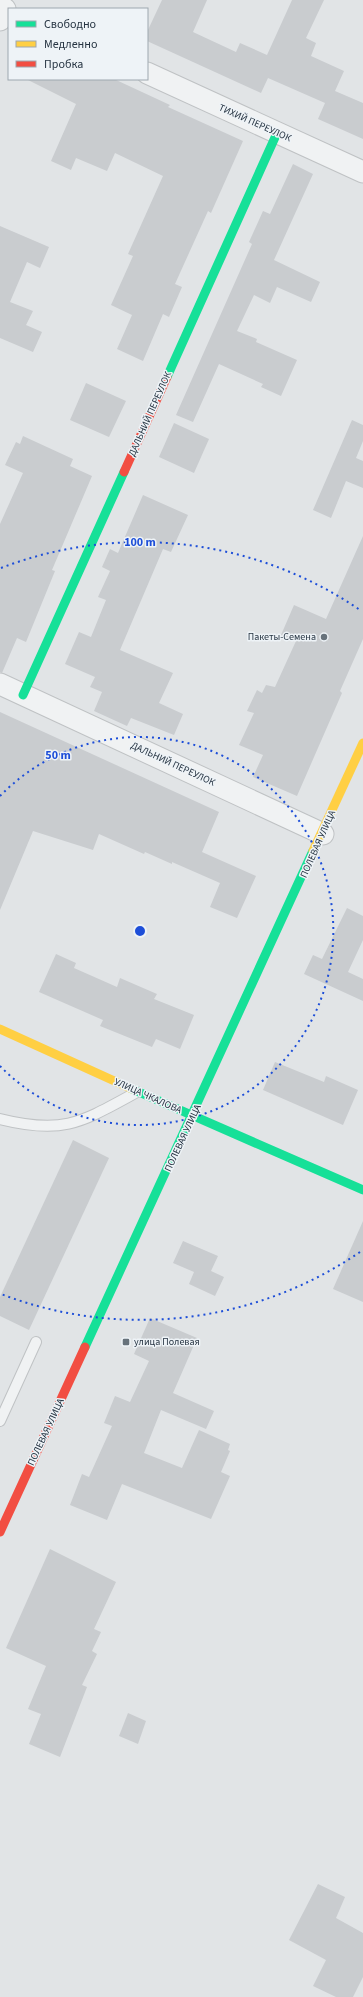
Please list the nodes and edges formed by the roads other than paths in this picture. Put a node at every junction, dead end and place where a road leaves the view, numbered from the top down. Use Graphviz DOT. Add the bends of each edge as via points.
graph roads {
  1 [pos="148,73"];
  2 [pos="277,133"];
  3 [pos="363,172"];
  4 [pos="0,684"];
  5 [pos="23,695"];
  6 [pos="363,743"];
  7 [pos="323,834"];
  8 [pos="0,1029"];
  9 [pos="139,1091"];
  10 [pos="193,1116"];
  11 [pos="0,1119"];
  12 [pos="363,1190"];
  13 [pos="36,1342"];
  14 [pos="0,1421"];
  15 [pos="0,1532"];
  1 -- 2 [label="street, ТИХИЙ ПЕРЕУЛОК"];
  2 -- 3 [label="street, ТИХИЙ ПЕРЕУЛОК"];
  2 -- 5 [label="street, ДАЛЬНИЙ ПЕРЕУЛОК"];
  4 -- 5 [label="street, ДАЛЬНИЙ ПЕРЕУЛОК"];
  5 -- 7 [label="street, ДАЛЬНИЙ ПЕРЕУЛОК"];
  6 -- 7 [label="street, ПОЛЕВАЯ УЛИЦА"];
  7 -- 10 [label="street, ПОЛЕВАЯ УЛИЦА"];
  8 -- 9 [label="street, УЛИЦА ЧКАЛОВА"];
  9 -- 10 [label="street, УЛИЦА ЧКАЛОВА"];
  9 -- 11 [label="lane" via="99,1113 70,1125 38,1127"];
  10 -- 12 [label="street, УЛИЦА ЧКАЛОВА"];
  10 -- 15 [label="street, ПОЛЕВАЯ УЛИЦА"];
  13 -- 14 [label="lane"];
}
